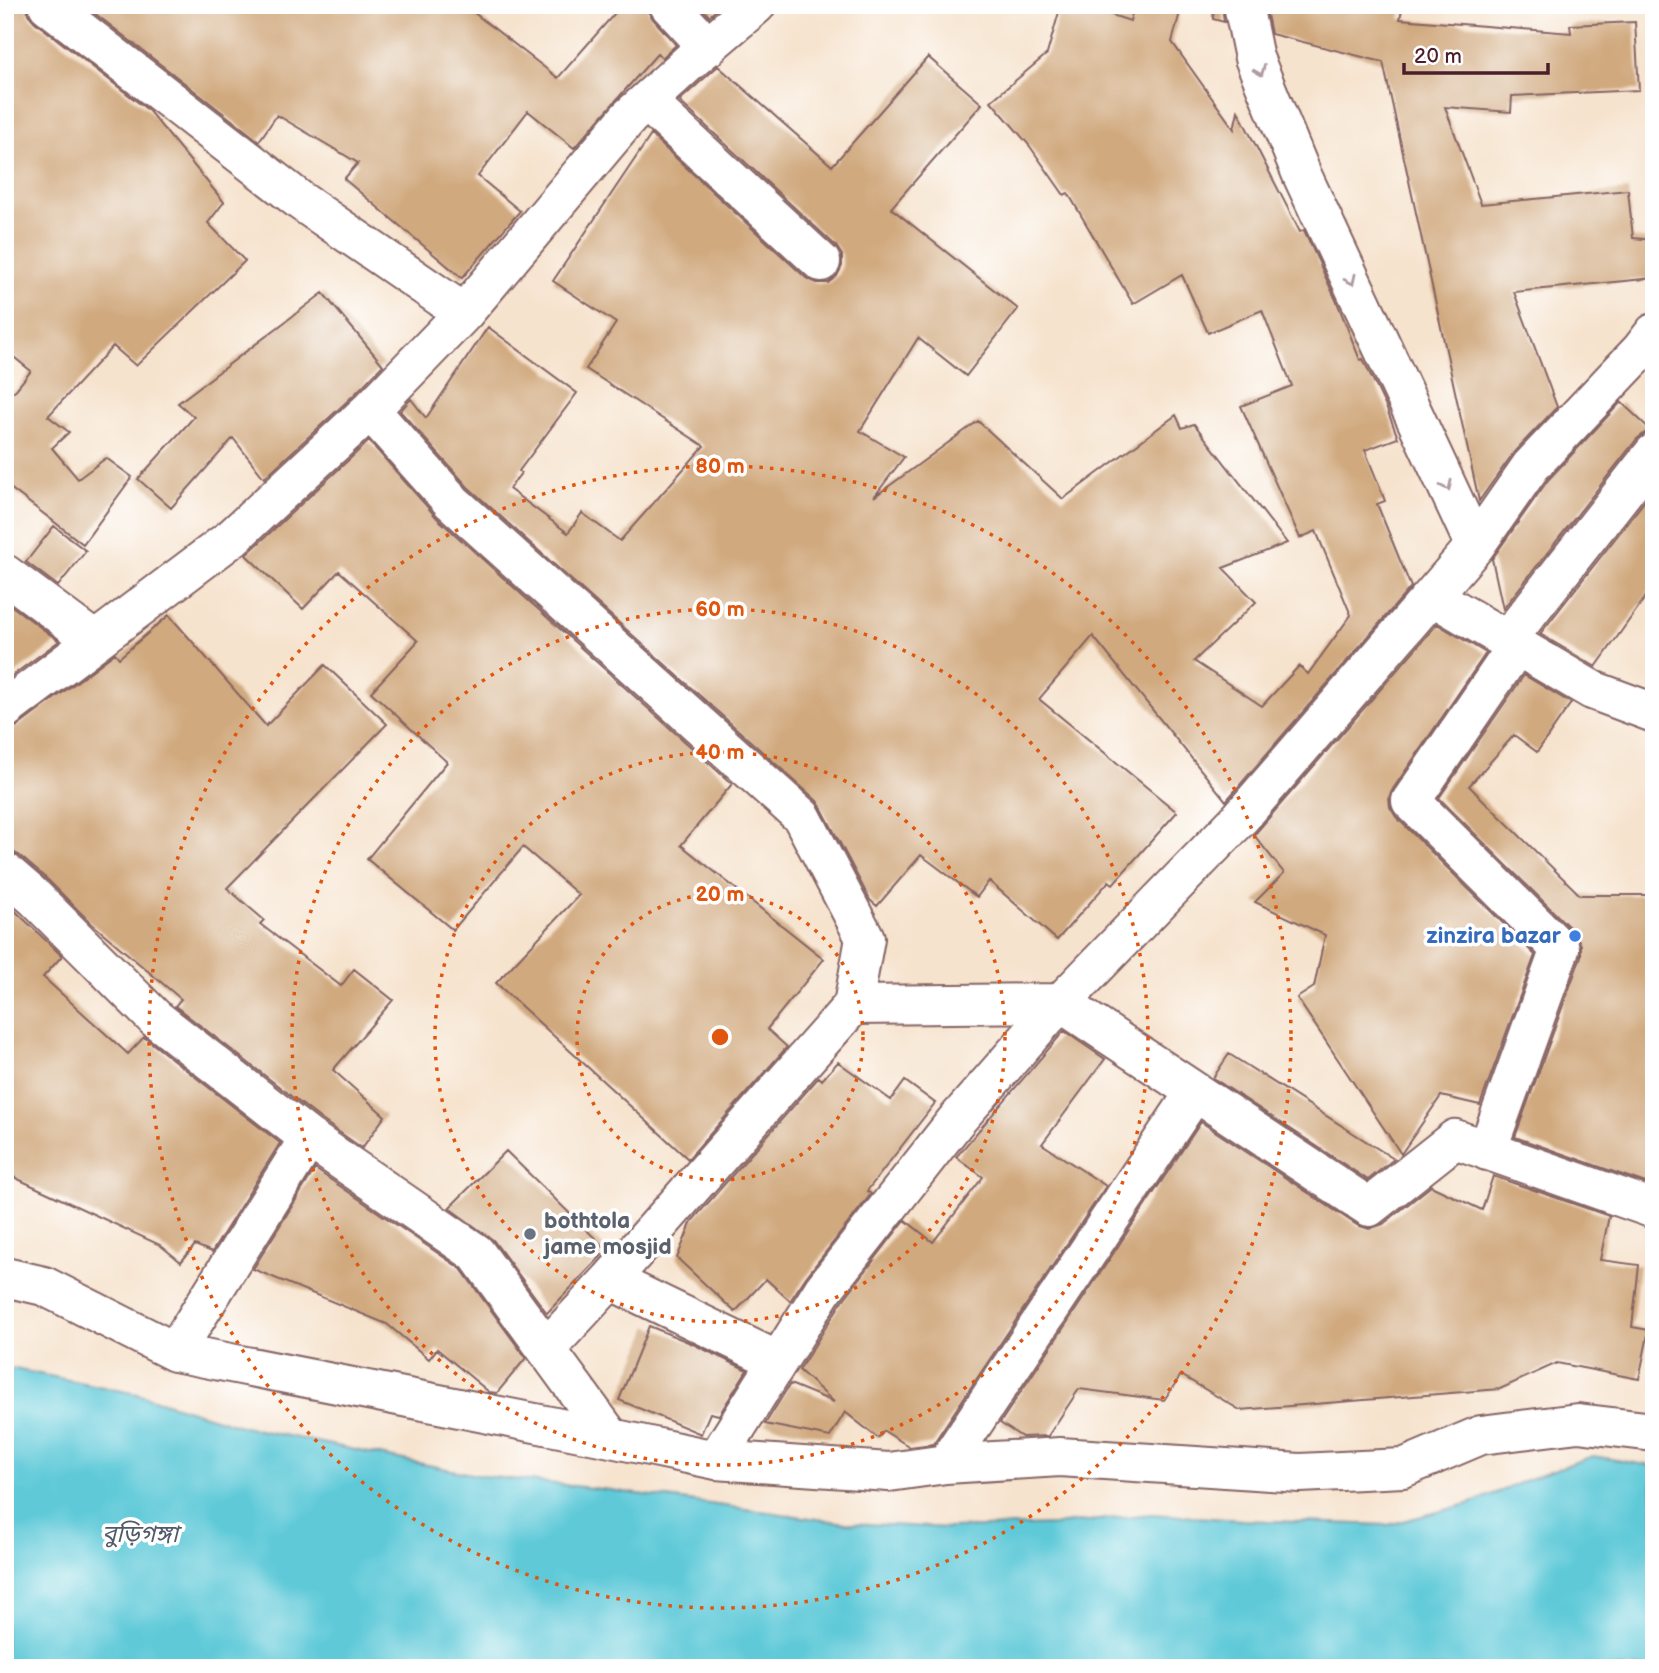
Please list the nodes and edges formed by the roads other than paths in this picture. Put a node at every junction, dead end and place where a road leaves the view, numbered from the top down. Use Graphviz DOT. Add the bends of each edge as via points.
graph roads {
  1 [pos="48,5"];
  2 [pos="669,5"];
  3 [pos="756,5"];
  4 [pos="1244,5"];
  5 [pos="708,47"];
  6 [pos="647,102"];
  7 [pos="821,262"];
  8 [pos="464,313"];
  9 [pos="1654,333"];
  10 [pos="370,411"];
  11 [pos="1654,453"];
  12 [pos="1475,546"];
  13 [pos="5,574"];
  14 [pos="1432,596"];
  15 [pos="95,641"];
  16 [pos="1512,643"];
  17 [pos="5,709"];
  18 [pos="1654,713"];
  19 [pos="5,872"];
  20 [pos="1061,1003"];
  21 [pos="853,1005"];
  22 [pos="1195,1092"];
  23 [pos="309,1138"];
  24 [pos="1488,1151"];
  25 [pos="1654,1209"];
  26 [pos="5,1277"];
  27 [pos="610,1280"];
  28 [pos="546,1349"];
  29 [pos="175,1352"];
  30 [pos="778,1361"];
  31 [pos="1654,1432"];
  32 [pos="611,1438"];
  33 [pos="716,1460"];
  34 [pos="946,1464"];
  1 -- 8 [label="street" via="302,202"];
  2 -- 5 [label="street"];
  3 -- 5 [label="street"];
  4 -- 12 [label="street, one-way" via="1254,58 1302,175"];
  5 -- 6 [label="street"];
  6 -- 7 [label="street"];
  6 -- 8 [label="street" via="629,117"];
  8 -- 10 [label="street"];
  9 -- 12 [label="street" via="1531,466"];
  10 -- 15 [label="street" via="233,537"];
  10 -- 21 [label="street" via="452,502 802,817 865,938"];
  11 -- 16 [label="street"];
  12 -- 14 [label="street"];
  13 -- 15 [label="street"];
  14 -- 16 [label="street"];
  14 -- 20 [label="street" via="1241,817"];
  15 -- 17 [label="street"];
  16 -- 18 [label="street" via="1592,691"];
  16 -- 24 [label="street" via="1411,801 1560,949"];
  19 -- 23 [label="street" via="155,1018"];
  20 -- 21 [label="street"];
  20 -- 22 [label="street"];
  20 -- 30 [label="street" via="955,1122 823,1290"];
  21 -- 27 [label="street"];
  22 -- 24 [label="street" via="1369,1207 1455,1139"];
  22 -- 34 [label="street"];
  23 -- 28 [label="street" via="476,1253"];
  23 -- 29 [label="street"];
  24 -- 25 [label="street"];
  26 -- 29 [label="street" via="44,1286"];
  27 -- 28 [label="street"];
  27 -- 30 [label="street"];
  28 -- 32 [label="street"];
  29 -- 32 [label="street"];
  30 -- 33 [label="street"];
  31 -- 34 [label="street" via="1578,1423 1481,1435 1403,1468 1300,1473 1060,1457"];
  32 -- 33 [label="street"];
  33 -- 34 [label="street" via="889,1472"];
}
